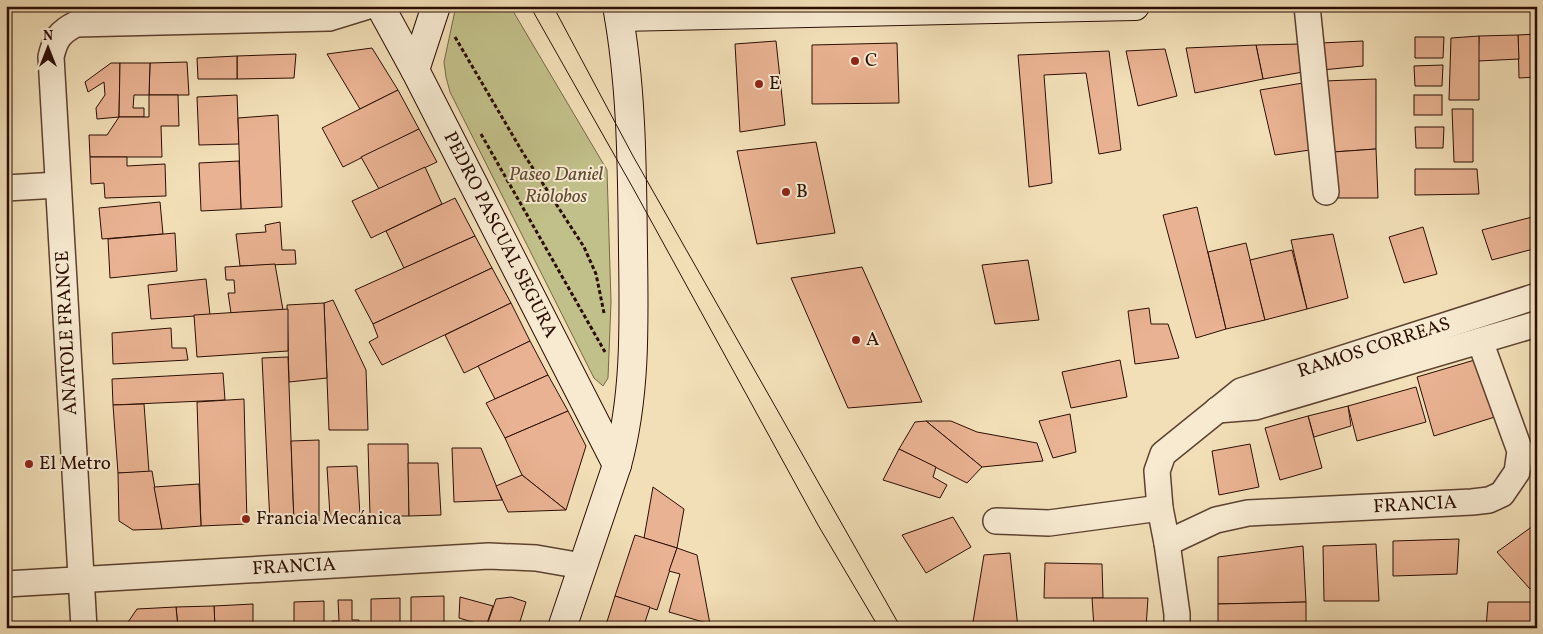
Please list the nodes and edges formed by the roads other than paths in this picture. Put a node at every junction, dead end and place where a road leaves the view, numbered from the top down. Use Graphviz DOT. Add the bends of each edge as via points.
graph roads {
  1 [pos="368,6"];
  2 [pos="380,6"];
  3 [pos="436,6"];
  4 [pos="1135,6"];
  5 [pos="1306,6"];
  6 [pos="1066,7"];
  7 [pos="618,11"];
  8 [pos="416,70"];
  9 [pos="58,185"];
  10 [pos="6,188"];
  11 [pos="1326,192"];
  12 [pos="1537,296"];
  13 [pos="1537,324"];
  14 [pos="1480,341"];
  15 [pos="1217,410"];
  16 [pos="617,465"];
  17 [pos="1160,508"];
  18 [pos="996,521"];
  19 [pos="1167,543"];
  20 [pos="582,566"];
  21 [pos="81,580"];
  22 [pos="6,584"];
  23 [pos="84,628"];
  24 [pos="562,628"];
  25 [pos="1177,628"];
  1 -- 9 [label="street, ANATOLE FRANCE" via="329,18 76,24 64,30 56,40 51,57"];
  2 -- 8 [label="main road, PEDRO PASCUAL SEGURA"];
  3 -- 8 [label="main road"];
  4 -- 6 [label="main road"];
  5 -- 11 [label="street"];
  6 -- 7 [label="main road"];
  7 -- 16 [label="main road" via="631,120 634,303 632,377 626,428"];
  8 -- 16 [label="main road, PEDRO PASCUAL SEGURA"];
  9 -- 10 [label="street"];
  9 -- 21 [label="street, ANATOLE FRANCE"];
  12 -- 15 [label="street, RAMOS CORREAS" via="1241,392"];
  13 -- 14 [label="street, RAMOS CORREAS"];
  14 -- 15 [label="street, RAMOS CORREAS" via="1254,407"];
  14 -- 19 [label="street, FRANCIA" via="1520,451 1517,472 1502,494 1472,502 1248,513 1216,520"];
  15 -- 17 [label="street, RAMOS CORREAS" via="1163,454 1157,471"];
  16 -- 20 [label="main road"];
  17 -- 18 [label="street" via="1049,523"];
  17 -- 19 [label="street, RAMOS CORREAS"];
  19 -- 25 [label="street, RAMOS CORREAS" via="1178,614"];
  20 -- 21 [label="street, FRANCIA" via="536,558 490,556"];
  20 -- 24 [label="main road"];
  21 -- 22 [label="street, FRANCIA"];
  21 -- 23 [label="street, ANATOLE FRANCE"];
}
